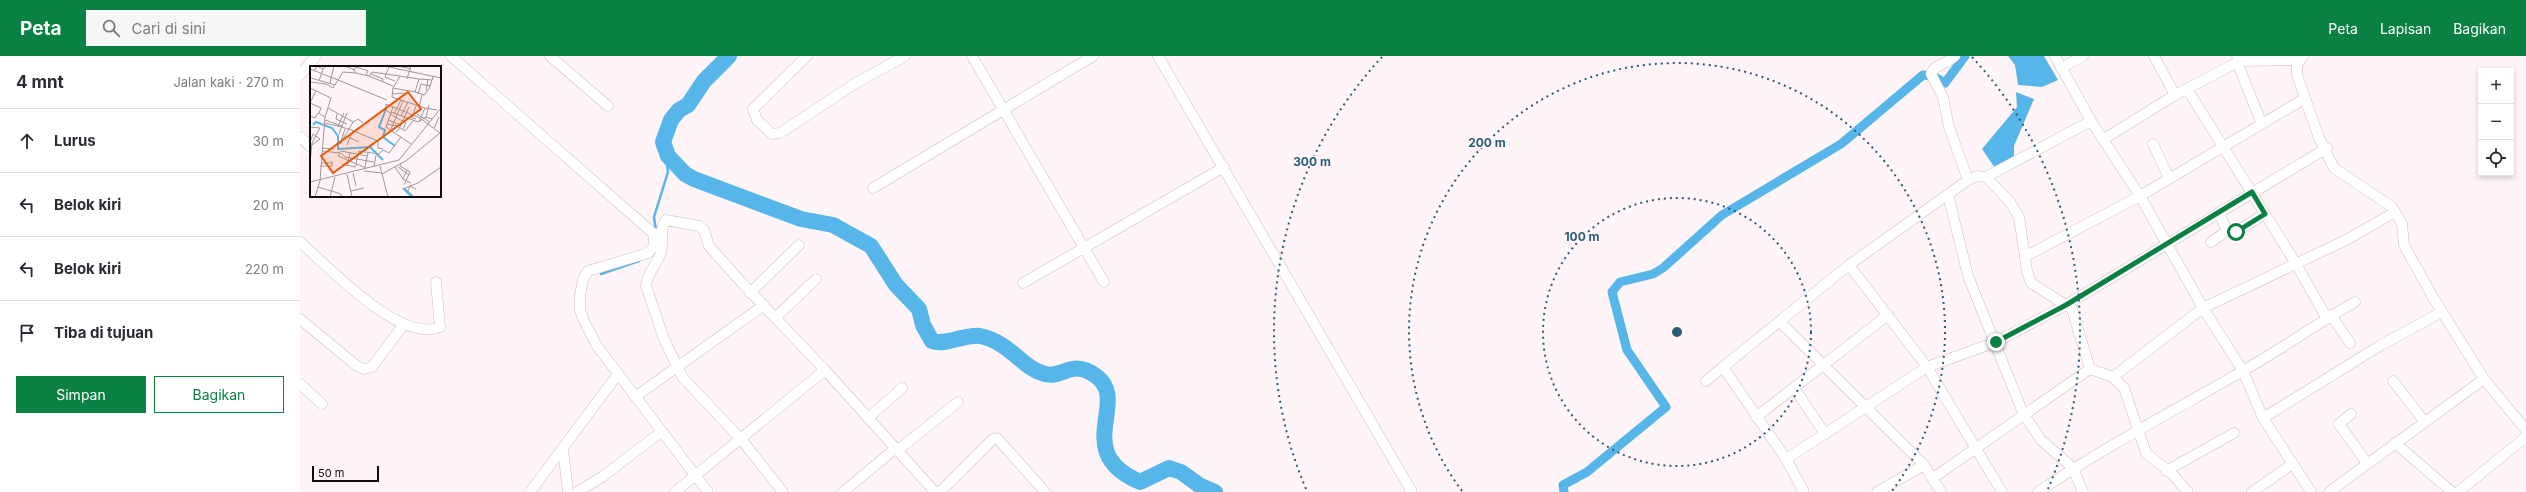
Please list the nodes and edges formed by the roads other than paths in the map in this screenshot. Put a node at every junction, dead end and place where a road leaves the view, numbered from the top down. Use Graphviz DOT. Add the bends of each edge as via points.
graph roads {
  1 [pos="316,56"];
  2 [pos="451,56"];
  3 [pos="550,56"];
  4 [pos="807,56"];
  5 [pos="905,56"];
  6 [pos="972,56"];
  7 [pos="1093,56"];
  8 [pos="1158,56"];
  9 [pos="1955,56"];
  10 [pos="2055,56"];
  11 [pos="2083,56"];
  12 [pos="2154,56"];
  13 [pos="2301,58"];
  14 [pos="2238,60"];
  15 [pos="2061,68"];
  16 [pos="301,73"];
  17 [pos="2187,89"];
  18 [pos="2175,95"];
  19 [pos="2304,99"];
  20 [pos="608,106"];
  21 [pos="1003,112"];
  22 [pos="2091,121"];
  23 [pos="2262,122"];
  24 [pos="300,137"];
  25 [pos="2104,139"];
  26 [pos="2152,144"];
  27 [pos="310,146"];
  28 [pos="2222,146"];
  29 [pos="2326,149"];
  30 [pos="1224,167"];
  31 [pos="1986,177"];
  32 [pos="2169,178"];
  33 [pos="1968,180"];
  34 [pos="873,188"];
  35 [pos="2252,192"];
  36 [pos="1948,195"];
  37 [pos="2140,196"];
  38 [pos="2395,212"];
  39 [pos="2219,213"];
  40 [pos="2265,214"];
  41 [pos="2236,232"];
  42 [pos="658,233"];
  43 [pos="300,242"];
  44 [pos="2212,242"];
  45 [pos="799,245"];
  46 [pos="2168,245"];
  47 [pos="1083,248"];
  48 [pos="2026,256"];
  49 [pos="2295,262"];
  50 [pos="1849,265"];
  51 [pos="816,279"];
  52 [pos="436,282"];
  53 [pos="1104,282"];
  54 [pos="1023,283"];
  55 [pos="750,293"];
  56 [pos="2355,302"];
  57 [pos="2066,305"];
  58 [pos="764,306"];
  59 [pos="2203,308"];
  60 [pos="2442,312"];
  61 [pos="1888,315"];
  62 [pos="2328,316"];
  63 [pos="776,317"];
  64 [pos="300,319"];
  65 [pos="1781,323"];
  66 [pos="404,324"];
  67 [pos="1996,342"];
  68 [pos="2350,343"];
  69 [pos="678,366"];
  70 [pos="1824,366"];
  71 [pos="1723,367"];
  72 [pos="1927,367"];
  73 [pos="2090,369"];
  74 [pos="825,370"];
  75 [pos="2243,371"];
  76 [pos="618,374"];
  77 [pos="2113,377"];
  78 [pos="2484,379"];
  79 [pos="1706,381"];
  80 [pos="2394,381"];
  81 [pos="300,384"];
  82 [pos="902,388"];
  83 [pos="1795,389"];
  84 [pos="635,397"];
  85 [pos="958,402"];
  86 [pos="322,404"];
  87 [pos="1867,407"];
  88 [pos="2023,413"];
  89 [pos="2351,414"];
  90 [pos="1756,417"];
  91 [pos="868,418"];
  92 [pos="2262,418"];
  93 [pos="2424,421"];
  94 [pos="2525,430"];
  95 [pos="2139,431"];
  96 [pos="661,432"];
  97 [pos="2234,433"];
  98 [pos="1825,434"];
  99 [pos="740,438"];
  100 [pos="2395,443"];
  101 [pos="563,448"];
  102 [pos="897,449"];
  103 [pos="1975,449"];
  104 [pos="1786,460"];
  105 [pos="2367,463"];
  106 [pos="1924,465"];
  107 [pos="2291,465"];
  108 [pos="2073,468"];
  109 [pos="2166,471"];
  110 [pos="695,475"];
  111 [pos="1933,478"];
  112 [pos="1410,491"];
  113 [pos="530,492"];
  114 [pos="568,492"];
  115 [pos="577,492"];
  116 [pos="675,492"];
  117 [pos="708,492"];
  118 [pos="783,492"];
  119 [pos="843,492"];
  120 [pos="935,492"];
  121 [pos="940,492"];
  122 [pos="1045,492"];
  123 [pos="1804,492"];
  124 [pos="1877,492"];
  125 [pos="1940,492"];
  126 [pos="2002,492"];
  127 [pos="2038,492"];
  128 [pos="2083,492"];
  129 [pos="2188,492"];
  130 [pos="2252,492"];
  131 [pos="2311,492"];
  132 [pos="2328,492"];
  133 [pos="2452,492"];
  134 [pos="2458,492"];
  1 -- 16 [label="street"];
  2 -- 42 [label="street"];
  3 -- 20 [label="street"];
  4 -- 5 [label="street" via="753,109 757,120 772,134 780,133"];
  6 -- 21 [label="street"];
  7 -- 21 [label="street"];
  8 -- 30 [label="street"];
  9 -- 33 [label="street" via="1932,71 1931,78 1943,97 1949,127"];
  10 -- 15 [label="street"];
  11 -- 15 [label="street"];
  12 -- 18 [label="street"];
  13 -- 14 [label="street"];
  13 -- 19 [label="street" via="2296,75"];
  14 -- 17 [label="street"];
  14 -- 23 [label="street"];
  15 -- 22 [label="street"];
  17 -- 18 [label="street"];
  17 -- 28 [label="street"];
  18 -- 25 [label="street"];
  19 -- 23 [label="street"];
  19 -- 29 [label="street"];
  21 -- 34 [label="street"];
  21 -- 47 [label="street"];
  22 -- 25 [label="street"];
  22 -- 31 [label="street"];
  23 -- 28 [label="street"];
  24 -- 27 [label="street"];
  25 -- 37 [label="street"];
  26 -- 32 [label="street"];
  28 -- 32 [label="street"];
  28 -- 35 [label="street"];
  29 -- 35 [label="street"];
  29 -- 38 [label="street" via="2338,171 2374,193"];
  30 -- 47 [label="street"];
  30 -- 112 [label="street"];
  31 -- 33 [label="street" via="1977,176"];
  31 -- 48 [label="street" via="2010,202 2019,217"];
  32 -- 37 [label="street"];
  33 -- 36 [label="street"];
  35 -- 39 [label="street"];
  35 -- 40 [label="street"];
  36 -- 50 [label="street"];
  36 -- 67 [label="street" via="1968,276"];
  37 -- 46 [label="street"];
  37 -- 48 [label="street"];
  38 -- 49 [label="street" via="2348,239"];
  38 -- 60 [label="street" via="2404,229 2404,245"];
  39 -- 44 [label="street" via="2228,231"];
  39 -- 46 [label="street"];
  40 -- 41 [label="street"];
  40 -- 49 [label="street"];
  42 -- 55 [label="street" via="670,219 699,226 704,230 709,246"];
  42 -- 69 [label="street" via="661,252 647,278 646,286 664,339"];
  42 -- 76 [label="street" via="654,246 648,253 593,269 588,271 583,279 580,310 584,321 597,346"];
  43 -- 66 [label="street" via="374,308"];
  45 -- 55 [label="street"];
  46 -- 57 [label="street"];
  46 -- 59 [label="street"];
  47 -- 53 [label="street"];
  47 -- 54 [label="street"];
  48 -- 57 [label="street" via="2026,271 2030,283"];
  49 -- 59 [label="street"];
  49 -- 62 [label="street"];
  50 -- 61 [label="street"];
  50 -- 65 [label="street"];
  51 -- 63 [label="street"];
  52 -- 66 [label="street" via="440,327 434,330"];
  55 -- 58 [label="street"];
  56 -- 62 [label="street"];
  57 -- 67 [label="street"];
  57 -- 73 [label="street" via="2074,315"];
  58 -- 63 [label="street"];
  58 -- 69 [label="street"];
  59 -- 75 [label="street"];
  59 -- 77 [label="street"];
  60 -- 78 [label="street"];
  60 -- 92 [label="street" via="2381,345"];
  61 -- 70 [label="street"];
  61 -- 72 [label="street"];
  62 -- 68 [label="street"];
  62 -- 75 [label="street"];
  63 -- 74 [label="street"];
  64 -- 66 [label="street" via="364,369 372,367"];
  65 -- 70 [label="street"];
  65 -- 71 [label="street"];
  67 -- 72 [label="street"];
  67 -- 88 [label="street"];
  69 -- 84 [label="street"];
  69 -- 99 [label="street" via="683,378"];
  70 -- 83 [label="street"];
  70 -- 87 [label="street"];
  71 -- 79 [label="street"];
  71 -- 90 [label="street"];
  72 -- 87 [label="street"];
  72 -- 103 [label="street"];
  73 -- 77 [label="street"];
  73 -- 88 [label="street"];
  74 -- 91 [label="street"];
  74 -- 99 [label="street"];
  75 -- 92 [label="street"];
  75 -- 95 [label="street"];
  76 -- 84 [label="street"];
  76 -- 101 [label="street"];
  77 -- 95 [label="street" via="2126,394"];
  78 -- 93 [label="street"];
  78 -- 94 [label="street"];
  80 -- 93 [label="street"];
  81 -- 86 [label="street"];
  82 -- 91 [label="street"];
  83 -- 90 [label="street"];
  83 -- 98 [label="street"];
  84 -- 96 [label="street"];
  85 -- 102 [label="street"];
  87 -- 98 [label="street"];
  87 -- 106 [label="street"];
  88 -- 103 [label="street"];
  88 -- 108 [label="street" via="2041,440"];
  89 -- 105 [label="street" via="2339,424"];
  90 -- 104 [label="street"];
  91 -- 102 [label="street"];
  92 -- 107 [label="street"];
  93 -- 100 [label="street"];
  94 -- 134 [label="street"];
  95 -- 108 [label="street"];
  95 -- 109 [label="street" via="2146,453"];
  96 -- 110 [label="street"];
  96 -- 115 [label="street" via="602,477"];
  97 -- 109 [label="street"];
  98 -- 104 [label="street"];
  99 -- 110 [label="street"];
  99 -- 118 [label="street"];
  100 -- 105 [label="street"];
  100 -- 133 [label="street"];
  101 -- 113 [label="street"];
  101 -- 114 [label="street"];
  102 -- 119 [label="street"];
  102 -- 120 [label="street"];
  103 -- 111 [label="street"];
  103 -- 126 [label="street"];
  104 -- 123 [label="street"];
  105 -- 132 [label="street"];
  106 -- 111 [label="street"];
  106 -- 124 [label="street"];
  107 -- 130 [label="street"];
  107 -- 131 [label="street"];
  108 -- 127 [label="street"];
  108 -- 128 [label="street"];
  109 -- 129 [label="street"];
  110 -- 116 [label="street"];
  110 -- 117 [label="street"];
  111 -- 125 [label="street"];
  121 -- 122 [label="street" via="996,438"];
}
